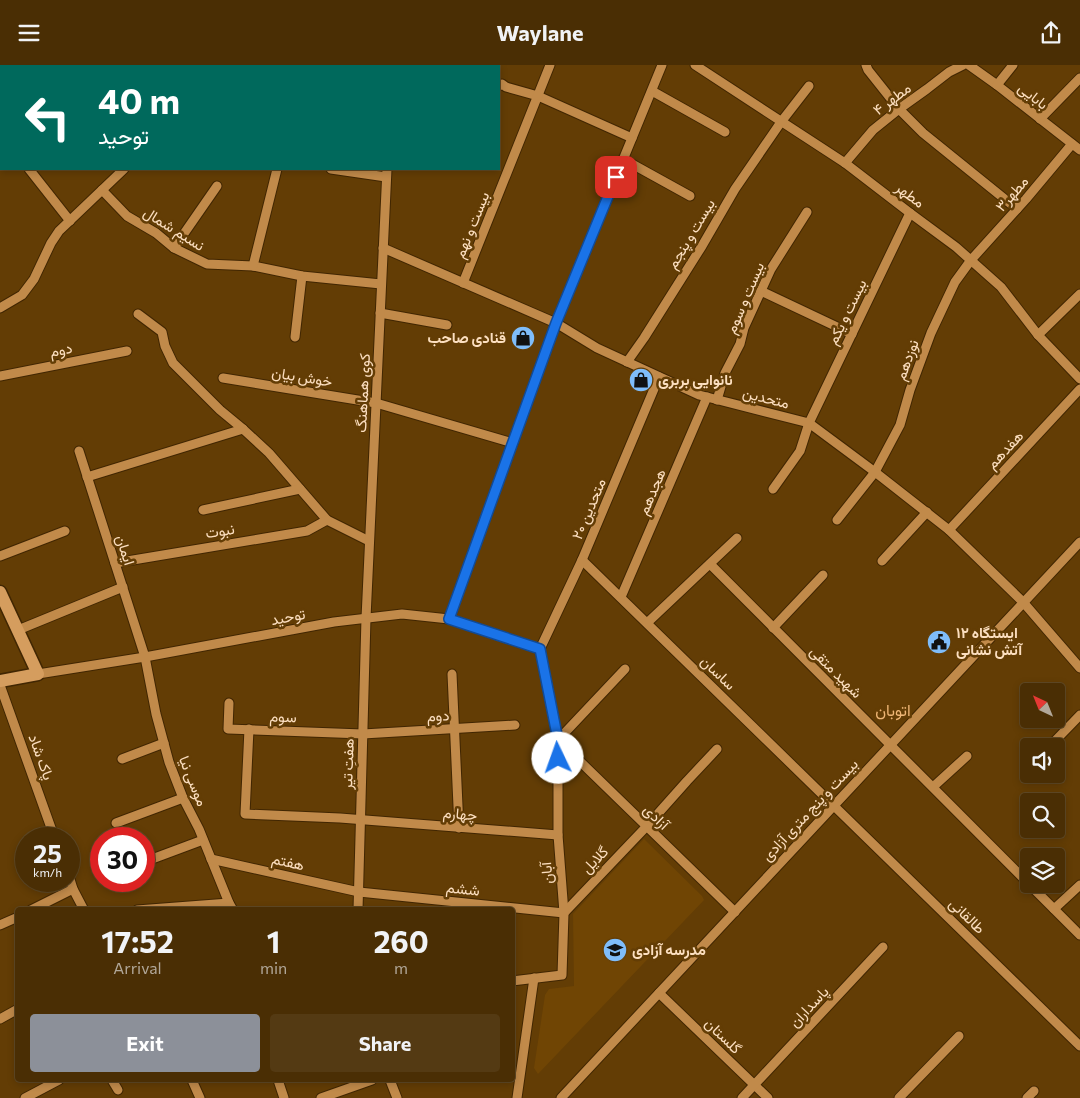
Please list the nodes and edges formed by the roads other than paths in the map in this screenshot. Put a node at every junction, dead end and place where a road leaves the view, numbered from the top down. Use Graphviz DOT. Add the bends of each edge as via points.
graph roads {
  1 [pos="550,65"];
  2 [pos="662,65"];
  3 [pos="695,65"];
  4 [pos="866,65"];
  5 [pos="962,65"];
  6 [pos="969,65"];
  7 [pos="1013,65"];
  8 [pos="1080,78"];
  9 [pos="500,85"];
  10 [pos="997,85"];
  11 [pos="809,86"];
  12 [pos="652,91"];
  13 [pos="538,96"];
  14 [pos="898,109"];
  15 [pos="1040,119"];
  16 [pos="781,122"];
  17 [pos="725,132"];
  18 [pos="632,139"];
  19 [pos="1072,144"];
  20 [pos="1080,150"];
  21 [pos="624,159"];
  22 [pos="845,163"];
  23 [pos="30,170"];
  24 [pos="123,170"];
  25 [pos="277,170"];
  26 [pos="345,170"];
  27 [pos="387,173"];
  28 [pos="217,186"];
  29 [pos="102,190"];
  30 [pos="690,196"];
  31 [pos="1017,209"];
  32 [pos="807,212"];
  33 [pos="910,213"];
  34 [pos="70,221"];
  35 [pos="174,248"];
  36 [pos="383,248"];
  37 [pos="971,260"];
  38 [pos="253,266"];
  39 [pos="302,276"];
  40 [pos="464,283"];
  41 [pos="382,284"];
  42 [pos="761,291"];
  43 [pos="1080,293"];
  44 [pos="0,308"];
  45 [pos="138,313"];
  46 [pos="380,313"];
  47 [pos="556,323"];
  48 [pos="447,325"];
  49 [pos="852,333"];
  50 [pos="1038,335"];
  51 [pos="295,337"];
  52 [pos="127,351"];
  53 [pos="627,362"];
  54 [pos="0,376"];
  55 [pos="659,377"];
  56 [pos="223,378"];
  57 [pos="1080,379"];
  58 [pos="1080,389"];
  59 [pos="707,397"];
  60 [pos="717,399"];
  61 [pos="376,403"];
  62 [pos="809,423"];
  63 [pos="243,429"];
  64 [pos="513,443"];
  65 [pos="79,451"];
  66 [pos="875,472"];
  67 [pos="88,477"];
  68 [pos="300,489"];
  69 [pos="773,489"];
  70 [pos="203,510"];
  71 [pos="926,512"];
  72 [pos="326,520"];
  73 [pos="837,520"];
  74 [pos="950,530"];
  75 [pos="65,531"];
  76 [pos="736,539"];
  77 [pos="370,541"];
  78 [pos="1080,542"];
  79 [pos="0,556"];
  80 [pos="582,560"];
  81 [pos="882,561"];
  82 [pos="115,563"];
  83 [pos="710,564"];
  84 [pos="823,575"];
  85 [pos="123,587"];
  86 [pos="0,592"];
  87 [pos="621,597"];
  88 [pos="1023,602"];
  89 [pos="366,618"];
  90 [pos="449,619"];
  91 [pos="647,623"];
  92 [pos="774,628"];
  93 [pos="18,630"];
  94 [pos="540,649"];
  95 [pos="145,657"];
  96 [pos="1080,668"];
  97 [pos="625,669"];
  98 [pos="38,674"];
  99 [pos="452,674"];
  100 [pos="0,683"];
  101 [pos="228,703"];
  102 [pos="1080,715"];
  103 [pos="515,725"];
  104 [pos="249,729"];
  105 [pos="454,729"];
  106 [pos="363,734"];
  107 [pos="1058,738"];
  108 [pos="558,740"];
  109 [pos="164,743"];
  110 [pos="890,745"];
  111 [pos="717,749"];
  112 [pos="967,756"];
  113 [pos="122,759"];
  114 [pos="933,787"];
  115 [pos="183,798"];
  116 [pos="834,805"];
  117 [pos="360,820"];
  118 [pos="116,823"];
  119 [pos="51,827"];
  120 [pos="646,827"];
  121 [pos="459,828"];
  122 [pos="558,835"];
  123 [pos="203,840"];
  124 [pos="155,858"];
  125 [pos="211,859"];
  126 [pos="1020,875"];
  127 [pos="1080,885"];
  128 [pos="67,892"];
  129 [pos="75,892"];
  130 [pos="358,892"];
  131 [pos="1038,893"];
  132 [pos="459,906"];
  133 [pos="37,907"];
  134 [pos="82,907"];
  135 [pos="231,907"];
  136 [pos="358,907"];
  137 [pos="474,907"];
  138 [pos="1054,909"];
  139 [pos="515,910"];
  140 [pos="734,912"];
  141 [pos="564,913"];
  142 [pos="15,918"];
  143 [pos="0,925"];
  144 [pos="1080,935"];
  145 [pos="883,947"];
  146 [pos="534,978"];
  147 [pos="515,981"];
  148 [pos="659,993"];
  149 [pos="15,1011"];
  150 [pos="0,1019"];
  151 [pos="958,1036"];
  152 [pos="1080,1046"];
  153 [pos="56,1082"];
  154 [pos="113,1082"];
  155 [pos="193,1082"];
  156 [pos="279,1082"];
  157 [pos="366,1082"];
  158 [pos="391,1082"];
  159 [pos="754,1085"];
  160 [pos="118,1090"];
  161 [pos="30,1097"];
  162 [pos="200,1098"];
  163 [pos="284,1098"];
  164 [pos="321,1098"];
  165 [pos="397,1098"];
  166 [pos="517,1098"];
  167 [pos="561,1098"];
  168 [pos="742,1098"];
  169 [pos="768,1098"];
  170 [pos="899,1098"];
  1 -- 13 [label="street, بیست و نهم"];
  2 -- 12 [label="street"];
  3 -- 16 [label="street, مطهر"];
  4 -- 14 [label="street"];
  5 -- 14 [label="street, مطهر ۴"];
  6 -- 10 [label="street, بابایی"];
  7 -- 10 [label="street"];
  8 -- 15 [label="street"];
  9 -- 13 [label="street"];
  10 -- 15 [label="street, بابایی"];
  11 -- 16 [label="street, بیست و پنجم"];
  12 -- 17 [label="street"];
  12 -- 18 [label="street"];
  13 -- 18 [label="street"];
  13 -- 40 [label="street, بیست و نهم"];
  14 -- 22 [label="street, مطهر ۴" via="873,130"];
  14 -- 31 [label="street" via="950,156"];
  15 -- 19 [label="street, بابایی"];
  16 -- 22 [label="street, مطهر"];
  16 -- 53 [label="street, بیست و پنجم" via="735,189"];
  18 -- 21 [label="street"];
  19 -- 20 [label="street, بابایی"];
  19 -- 31 [label="street, مطهر۳"];
  21 -- 30 [label="street"];
  21 -- 47 [label="street"];
  22 -- 33 [label="street, مطهر"];
  23 -- 34 [label="street"];
  24 -- 29 [label="street"];
  25 -- 38 [label="street"];
  26 -- 27 [label="street"];
  27 -- 36 [label="street, کوی هماهنگ"];
  28 -- 35 [label="street"];
  29 -- 34 [label="street"];
  29 -- 35 [label="street, نسیم شمال" via="128,216"];
  31 -- 37 [label="street, مطهر۳"];
  32 -- 42 [label="street, بیست و سوم"];
  33 -- 37 [label="street, مطهر"];
  33 -- 49 [label="street, بیست و یکم"];
  34 -- 44 [label="street" via="51,243 34,279 22,295"];
  35 -- 38 [label="street, نسیم شمال" via="207,264"];
  36 -- 40 [label="street, متحدین"];
  36 -- 41 [label="street, کوی هماهنگ"];
  37 -- 50 [label="street, مطهر" via="1001,287"];
  37 -- 66 [label="street, نوزدهم" via="955,282 931,333 900,425"];
  38 -- 39 [label="street, نسیم شمال"];
  39 -- 41 [label="street, نسیم شمال"];
  39 -- 51 [label="street"];
  40 -- 47 [label="street, متحدین"];
  41 -- 46 [label="street, کوی هماهنگ"];
  42 -- 49 [label="street"];
  42 -- 60 [label="street, بیست و سوم"];
  43 -- 50 [label="street"];
  45 -- 63 [label="street" via="162,332 173,363"];
  46 -- 48 [label="street"];
  46 -- 61 [label="street, کوی هماهنگ"];
  47 -- 53 [label="street, متحدین"];
  47 -- 64 [label="street"];
  49 -- 62 [label="street, بیست و یکم"];
  50 -- 57 [label="street, مطهر"];
  52 -- 54 [label="street, دوم"];
  53 -- 55 [label="street, متحدین"];
  55 -- 59 [label="street, متحدین"];
  55 -- 80 [label="street, متحدین ۲۰"];
  56 -- 61 [label="street, خوش بیان"];
  58 -- 74 [label="street, هفدهم"];
  59 -- 60 [label="street, متحدین"];
  59 -- 87 [label="street, هجدهم"];
  60 -- 62 [label="street, متحدین"];
  61 -- 64 [label="street, خوش بیان"];
  61 -- 77 [label="street, کوی هماهنگ"];
  62 -- 66 [label="street, متحدین"];
  62 -- 69 [label="street, بیست و یکم" via="800,451"];
  63 -- 67 [label="street"];
  63 -- 68 [label="street"];
  64 -- 90 [label="street"];
  65 -- 67 [label="street, ایمان"];
  66 -- 71 [label="street, متحدین"];
  66 -- 73 [label="street, نوزدهم"];
  67 -- 82 [label="street, ایمان"];
  68 -- 70 [label="street"];
  68 -- 72 [label="street"];
  71 -- 74 [label="street, متحدین"];
  71 -- 81 [label="street"];
  72 -- 77 [label="street"];
  72 -- 82 [label="street, نبوت" via="307,531"];
  74 -- 88 [label="street, متحدین"];
  75 -- 79 [label="street"];
  76 -- 83 [label="street"];
  77 -- 89 [label="street, کوی هماهنگ"];
  78 -- 88 [label="street, بیست و پنج متری آزادی"];
  80 -- 87 [label="street, ساسان"];
  80 -- 94 [label="street, متحدین ۲۰"];
  82 -- 85 [label="street, ایمان"];
  83 -- 91 [label="street"];
  83 -- 92 [label="street, شهید متقی"];
  84 -- 92 [label="street"];
  85 -- 93 [label="street"];
  85 -- 95 [label="street, ایمان"];
  86 -- 93 [label="main road"];
  87 -- 91 [label="street, ساسان"];
  88 -- 96 [label="street, متحدین"];
  88 -- 110 [label="street, بیست و پنج متری آزادی"];
  89 -- 90 [label="street, توحید" via="402,614"];
  89 -- 95 [label="street, توحید"];
  89 -- 106 [label="street, هفتِ تیر"];
  90 -- 94 [label="street, توحید"];
  91 -- 116 [label="street, ساسان"];
  92 -- 110 [label="street, شهید متقی"];
  93 -- 98 [label="main road"];
  94 -- 108 [label="street, آبان"];
  95 -- 98 [label="street, توحید"];
  95 -- 109 [label="street, موسی نیا"];
  97 -- 108 [label="street"];
  98 -- 100 [label="main road"];
  99 -- 105 [label="street"];
  100 -- 119 [label="street, پاک شاد"];
  101 -- 104 [label="street, سوم" via="228,729"];
  102 -- 107 [label="street"];
  103 -- 105 [label="street, دوم"];
  104 -- 106 [label="street, سوم"];
  104 -- 117 [label="street, چهارم" via="245,814"];
  105 -- 106 [label="street, دوم"];
  105 -- 121 [label="street"];
  106 -- 117 [label="street, هفتِ تیر"];
  108 -- 120 [label="street, آزادی"];
  108 -- 122 [label="street, آبان"];
  109 -- 113 [label="street"];
  109 -- 115 [label="street, موسی نیا"];
  110 -- 114 [label="street, شهید متقی"];
  110 -- 116 [label="street, بیست و پنج متری آزادی"];
  111 -- 120 [label="street, گلایل"];
  112 -- 114 [label="street"];
  114 -- 126 [label="street, شهید متقی"];
  115 -- 118 [label="street"];
  115 -- 123 [label="street, موسی نیا"];
  116 -- 140 [label="street, بیست و پنج متری آزادی"];
  116 -- 152 [label="street, طالقانی"];
  117 -- 121 [label="street, چهارم"];
  117 -- 130 [label="street, هفتِ تیر"];
  120 -- 140 [label="street, آزادی"];
  120 -- 141 [label="street, گلایل"];
  121 -- 122 [label="street, چهارم"];
  122 -- 141 [label="street, آبان"];
  123 -- 124 [label="street"];
  123 -- 125 [label="street, موسی نیا"];
  125 -- 130 [label="street, هفتم"];
  125 -- 135 [label="street, موسی نیا"];
  127 -- 138 [label="street"];
  128 -- 133 [label="street"];
  129 -- 134 [label="street"];
  130 -- 132 [label="street, ششم"];
  130 -- 136 [label="street, هفتِ تیر"];
  131 -- 138 [label="street, شهید متقی"];
  132 -- 137 [label="street, ششم"];
  138 -- 144 [label="street, شهید متقی"];
  139 -- 141 [label="street, ششم"];
  140 -- 148 [label="street, بیست و پنج متری آزادی"];
  141 -- 146 [label="street, آبان" via="562,975"];
  142 -- 143 [label="street"];
  145 -- 159 [label="street, پاسداران"];
  146 -- 147 [label="street"];
  146 -- 166 [label="street"];
  148 -- 159 [label="street, گلستان"];
  148 -- 167 [label="street, بیست و پنج متری آزادی"];
  149 -- 150 [label="street"];
  151 -- 170 [label="street"];
  153 -- 161 [label="street"];
  154 -- 160 [label="street"];
  155 -- 162 [label="street"];
  156 -- 163 [label="street"];
  157 -- 164 [label="street"];
  158 -- 165 [label="street"];
  159 -- 168 [label="street, پاسداران"];
  159 -- 169 [label="street, گلستان"];
}
